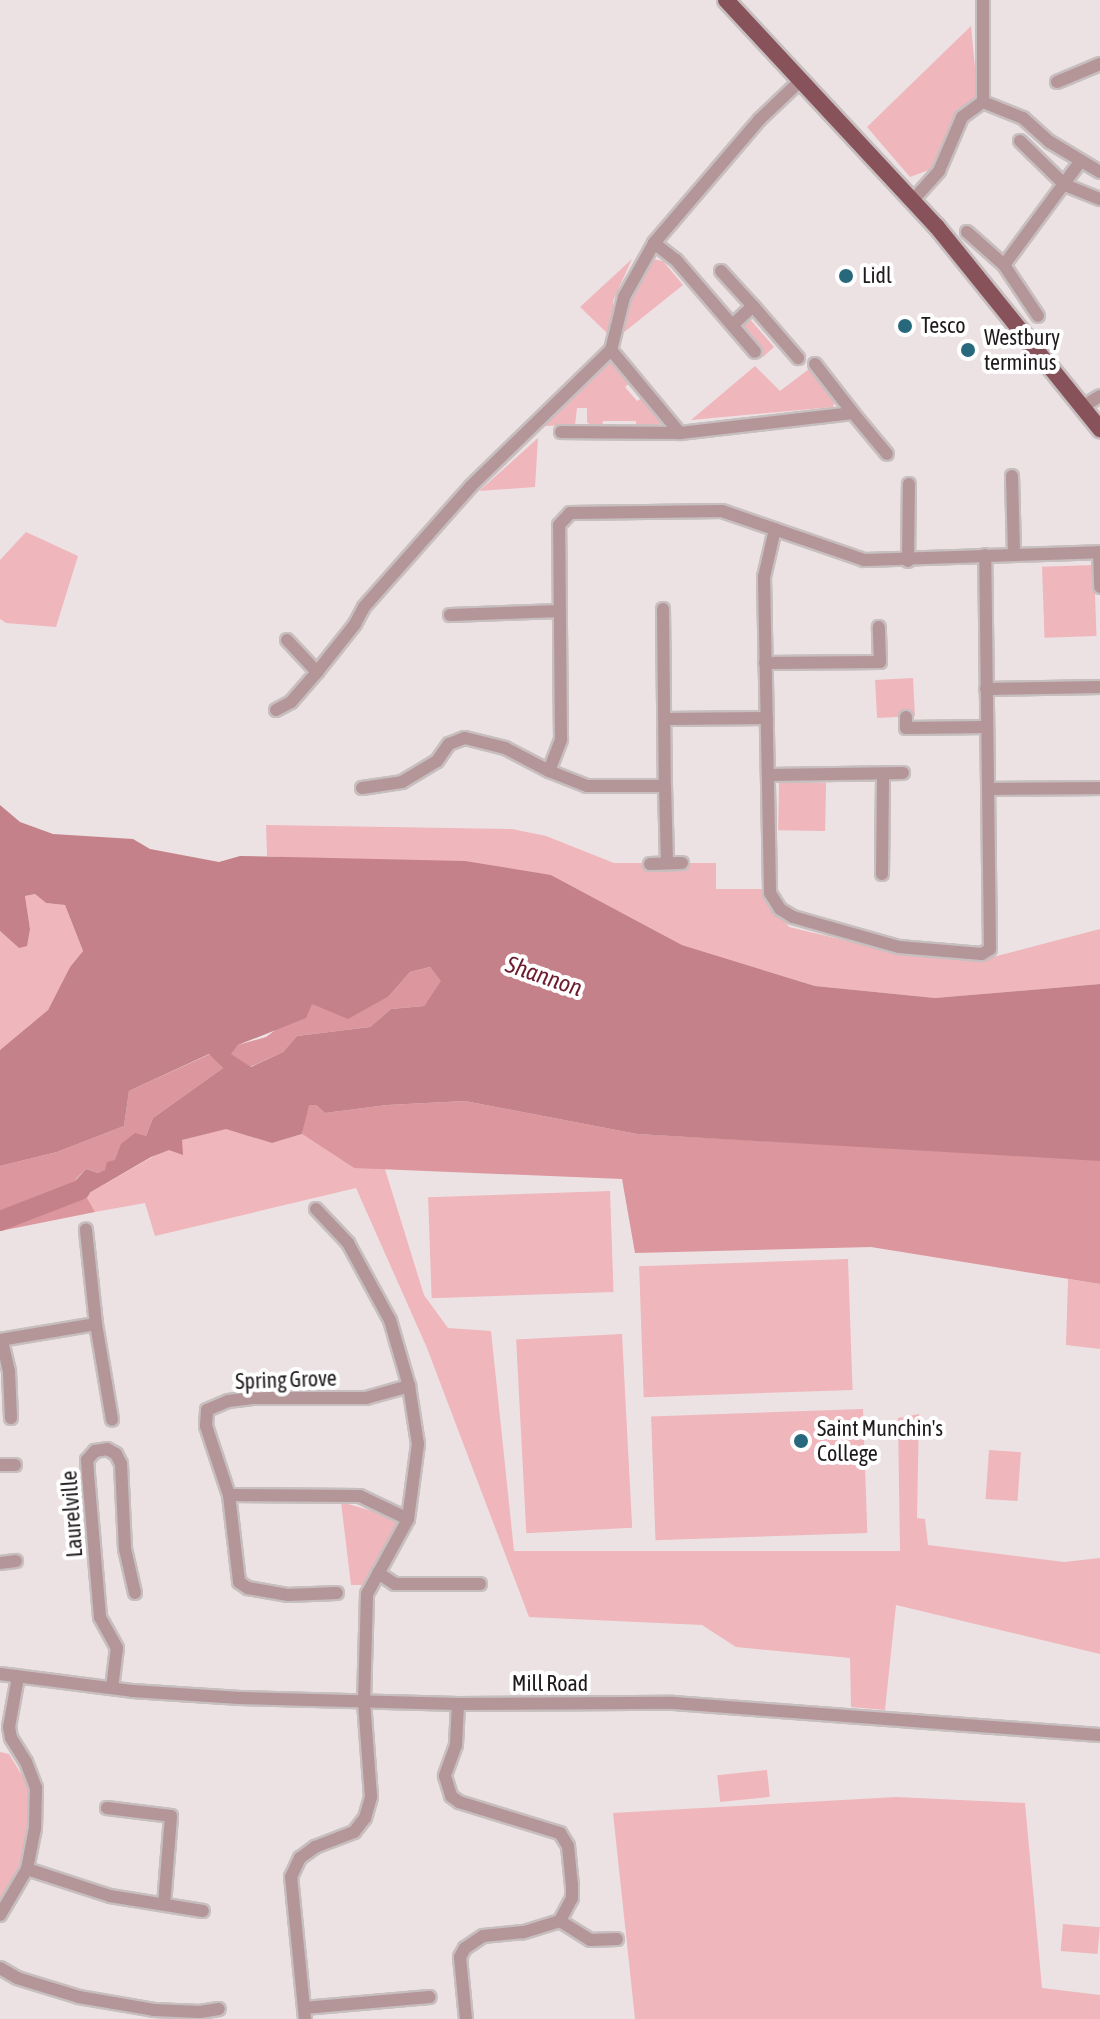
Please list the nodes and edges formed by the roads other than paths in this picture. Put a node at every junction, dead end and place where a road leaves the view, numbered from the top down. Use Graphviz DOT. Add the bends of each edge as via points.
graph roads {
  1 [pos="726,0"];
  2 [pos="983,0"];
  3 [pos="1100,64"];
  4 [pos="802,79"];
  5 [pos="1057,82"];
  6 [pos="983,102"];
  7 [pos="1020,141"];
  8 [pos="1080,162"];
  9 [pos="1100,172"];
  10 [pos="1065,185"];
  11 [pos="1100,199"];
  12 [pos="913,200"];
  13 [pos="967,232"];
  14 [pos="654,243"];
  15 [pos="1004,265"];
  16 [pos="721,271"];
  17 [pos="753,306"];
  18 [pos="1038,316"];
  19 [pos="734,324"];
  20 [pos="611,350"];
  21 [pos="755,352"];
  22 [pos="798,358"];
  23 [pos="815,364"];
  24 [pos="1100,396"];
  25 [pos="1082,407"];
  26 [pos="853,413"];
  27 [pos="1100,429"];
  28 [pos="561,432"];
  29 [pos="680,433"];
  30 [pos="887,454"];
  31 [pos="1012,476"];
  32 [pos="909,484"];
  33 [pos="775,529"];
  34 [pos="1100,552"];
  35 [pos="1014,554"];
  36 [pos="985,555"];
  37 [pos="908,561"];
  38 [pos="1100,587"];
  39 [pos="663,609"];
  40 [pos="559,611"];
  41 [pos="450,615"];
  42 [pos="879,627"];
  43 [pos="287,640"];
  44 [pos="765,663"];
  45 [pos="317,672"];
  46 [pos="1100,687"];
  47 [pos="986,689"];
  48 [pos="276,710"];
  49 [pos="906,717"];
  50 [pos="767,718"];
  51 [pos="665,719"];
  52 [pos="987,727"];
  53 [pos="549,771"];
  54 [pos="903,773"];
  55 [pos="883,774"];
  56 [pos="770,775"];
  57 [pos="665,786"];
  58 [pos="362,788"];
  59 [pos="1100,788"];
  60 [pos="988,789"];
  61 [pos="667,863"];
  62 [pos="682,863"];
  63 [pos="650,864"];
  64 [pos="882,874"];
  65 [pos="316,1209"];
  66 [pos="86,1230"];
  67 [pos="96,1324"];
  68 [pos="1,1341"];
  69 [pos="409,1386"];
  70 [pos="11,1418"];
  71 [pos="112,1420"];
  72 [pos="0,1465"];
  73 [pos="15,1465"];
  74 [pos="229,1495"];
  75 [pos="408,1519"];
  76 [pos="16,1561"];
  77 [pos="0,1563"];
  78 [pos="378,1573"];
  79 [pos="480,1584"];
  80 [pos="135,1593"];
  81 [pos="337,1593"];
  82 [pos="0,1674"];
  83 [pos="18,1677"];
  84 [pos="112,1688"];
  85 [pos="364,1702"];
  86 [pos="458,1704"];
  87 [pos="1100,1735"];
  88 [pos="107,1808"];
  89 [pos="27,1869"];
  90 [pos="164,1904"];
  91 [pos="203,1911"];
  92 [pos="0,1915"];
  93 [pos="560,1921"];
  94 [pos="617,1939"];
  95 [pos="0,1968"];
  96 [pos="430,1997"];
  97 [pos="219,2009"];
  98 [pos="305,2014"];
  99 [pos="466,2019"];
  1 -- 4 [label="main road"];
  2 -- 6 [label="street"];
  3 -- 5 [label="street"];
  4 -- 12 [label="main road"];
  4 -- 14 [label="street" via="759,120"];
  6 -- 8 [label="street" via="1023,118"];
  6 -- 12 [label="street" via="962,117 939,171"];
  7 -- 10 [label="street"];
  8 -- 9 [label="street"];
  8 -- 10 [label="street"];
  10 -- 11 [label="street"];
  10 -- 15 [label="street"];
  12 -- 25 [label="main road"];
  13 -- 15 [label="street"];
  14 -- 19 [label="street"];
  14 -- 20 [label="street" via="624,297"];
  15 -- 18 [label="street"];
  16 -- 17 [label="street"];
  17 -- 19 [label="street"];
  17 -- 22 [label="street"];
  19 -- 21 [label="street"];
  20 -- 29 [label="street"];
  20 -- 45 [label="street" via="470,487 364,607"];
  23 -- 26 [label="street"];
  24 -- 25 [label="street"];
  25 -- 27 [label="main road"];
  26 -- 29 [label="street"];
  26 -- 30 [label="street"];
  28 -- 29 [label="street"];
  31 -- 35 [label="street"];
  32 -- 37 [label="street"];
  33 -- 37 [label="street" via="864,560"];
  33 -- 40 [label="street" via="722,511 570,513 559,525"];
  33 -- 44 [label="street" via="764,577"];
  34 -- 35 [label="street"];
  34 -- 38 [label="street"];
  35 -- 36 [label="street"];
  36 -- 37 [label="street"];
  36 -- 47 [label="street"];
  39 -- 51 [label="street"];
  40 -- 41 [label="street"];
  40 -- 53 [label="street" via="561,739"];
  42 -- 44 [label="street" via="881,669"];
  43 -- 45 [label="street"];
  44 -- 50 [label="street"];
  45 -- 48 [label="street" via="291,702"];
  46 -- 47 [label="street"];
  47 -- 52 [label="street"];
  49 -- 52 [label="street" via="906,728"];
  50 -- 51 [label="street"];
  50 -- 56 [label="street"];
  51 -- 57 [label="street"];
  52 -- 60 [label="street"];
  53 -- 57 [label="street" via="587,786"];
  53 -- 58 [label="street" via="505,748 465,738 449,744 437,761 402,782"];
  54 -- 55 [label="street"];
  55 -- 56 [label="street"];
  55 -- 64 [label="street"];
  56 -- 60 [label="street" via="770,893 780,909 899,947 982,954 990,949"];
  57 -- 61 [label="street"];
  59 -- 60 [label="street"];
  61 -- 62 [label="street"];
  61 -- 63 [label="street"];
  65 -- 69 [label="street" via="348,1243 383,1307"];
  66 -- 67 [label="street"];
  67 -- 68 [label="street"];
  67 -- 71 [label="street"];
  68 -- 70 [label="street"];
  69 -- 74 [label="street, Spring Grove" via="366,1398 251,1398 207,1410 206,1426"];
  69 -- 75 [label="street" via="418,1444"];
  72 -- 73 [label="street"];
  74 -- 75 [label="street" via="360,1496"];
  74 -- 81 [label="street" via="239,1582 288,1595"];
  75 -- 78 [label="street"];
  76 -- 77 [label="street"];
  78 -- 79 [label="street" via="395,1584"];
  78 -- 85 [label="street" via="367,1594"];
  80 -- 84 [label="street, Laurelville" via="125,1549 121,1464 107,1449 95,1451 87,1460 100,1617 117,1648"];
  82 -- 83 [label="street, Mill Road"];
  83 -- 84 [label="street, Mill Road"];
  83 -- 89 [label="street" via="9,1727 36,1788"];
  84 -- 85 [label="street, Mill Road"];
  85 -- 86 [label="street, Mill Road"];
  85 -- 98 [label="street" via="371,1797 365,1818 354,1832 300,1858 291,1877"];
  86 -- 87 [label="street, Mill Road" via="673,1703"];
  86 -- 93 [label="street" via="456,1745 445,1786 459,1802 554,1829 565,1838 572,1898"];
  88 -- 90 [label="street" via="171,1816"];
  89 -- 90 [label="street" via="110,1896"];
  89 -- 92 [label="street"];
  90 -- 91 [label="street"];
  93 -- 94 [label="street" via="591,1940"];
  93 -- 99 [label="street" via="483,1936 465,1948 460,1957"];
  95 -- 97 [label="street" via="17,1978 94,1999 154,2010"];
  96 -- 98 [label="street"];
}
